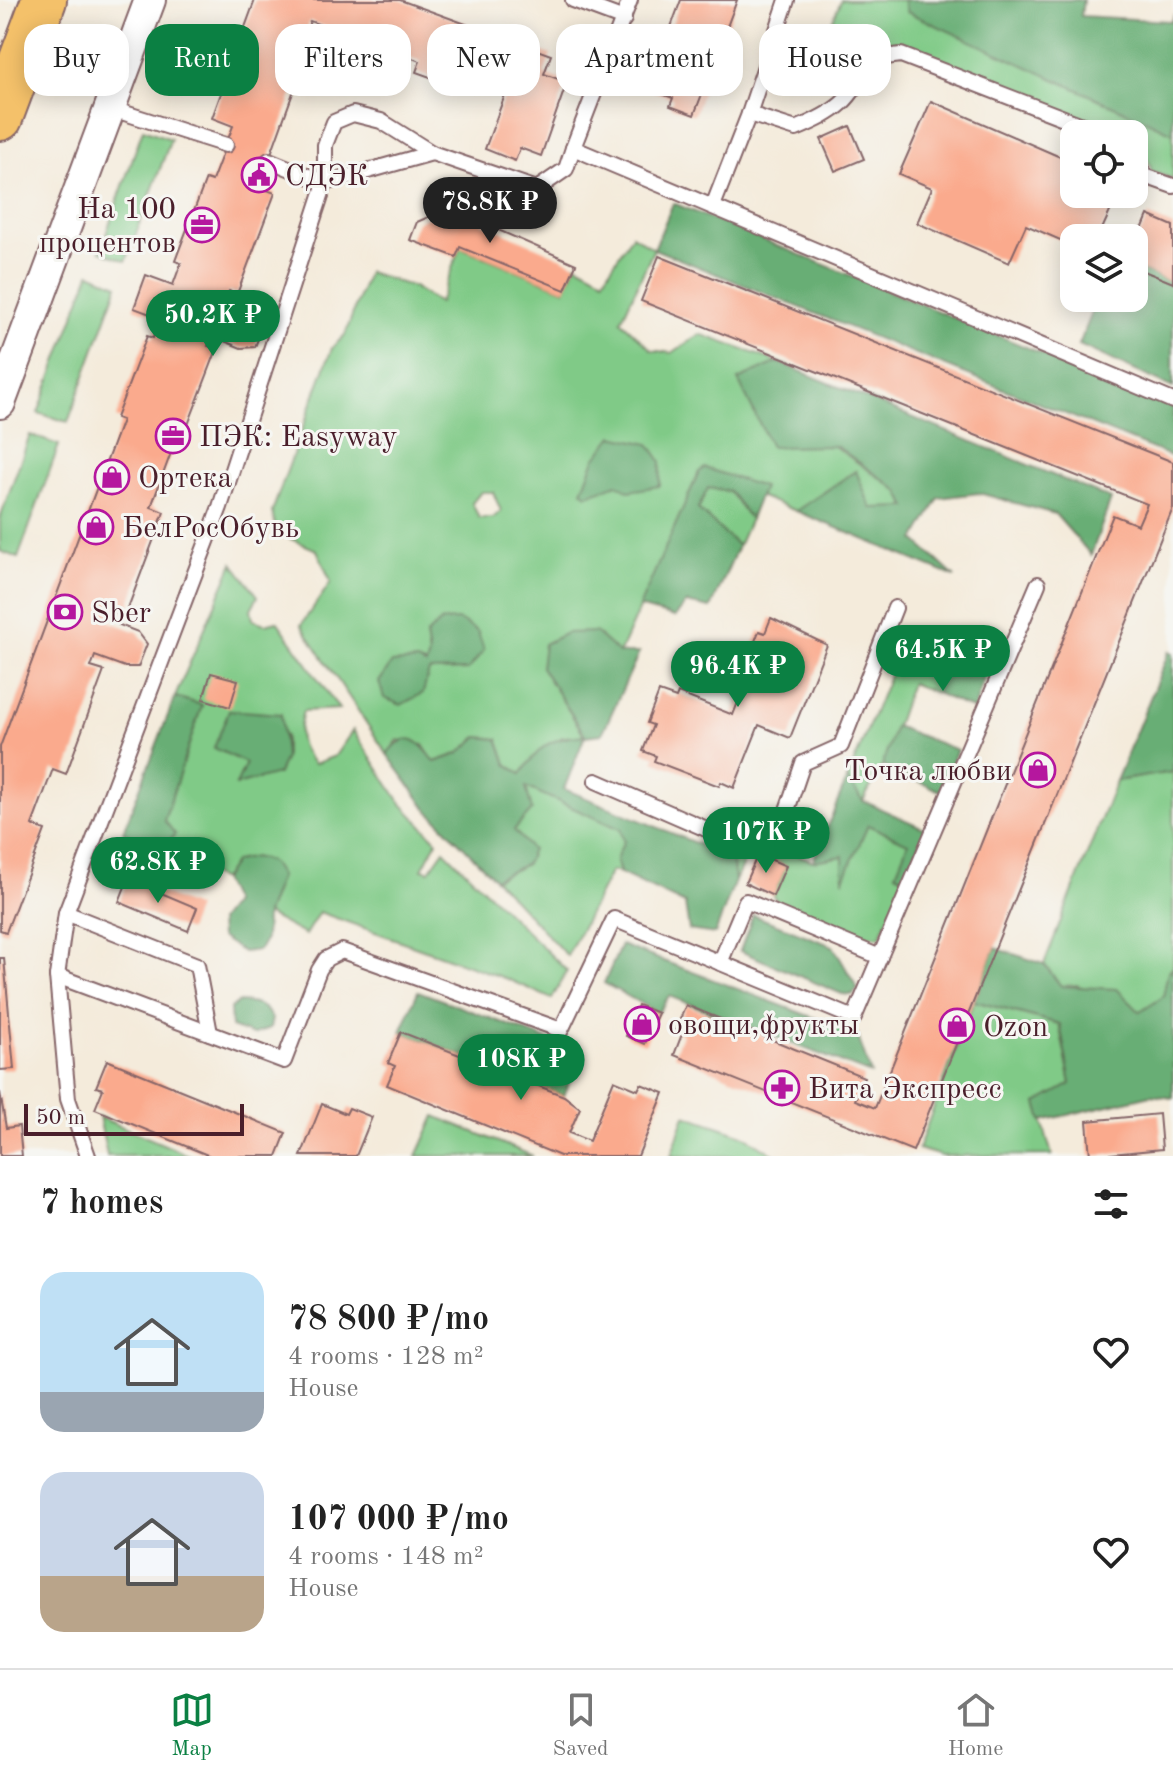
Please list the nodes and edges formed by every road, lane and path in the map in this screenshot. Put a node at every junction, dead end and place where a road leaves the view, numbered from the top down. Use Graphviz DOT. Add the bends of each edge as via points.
graph roads {
  1 [pos="44,0"];
  2 [pos="150,0"];
  3 [pos="573,0"];
  4 [pos="630,0"];
  5 [pos="787,0"];
  6 [pos="624,19"];
  7 [pos="109,108"];
  8 [pos="749,114"];
  9 [pos="0,118"];
  10 [pos="1069,120"];
  11 [pos="226,145"];
  12 [pos="573,148"];
  13 [pos="432,153"];
  14 [pos="269,160"];
  15 [pos="1148,177"];
  16 [pos="325,183"];
  17 [pos="1173,186"];
  18 [pos="713,206"];
  19 [pos="1173,401"];
  20 [pos="0,403"];
  21 [pos="1038,584"];
  22 [pos="895,608"];
  23 [pos="596,781"];
  24 [pos="66,913"];
  25 [pos="880,957"];
  26 [pos="720,963"];
  27 [pos="57,976"];
  28 [pos="210,1033"];
  29 [pos="88,1156"];
  1 -- 9 [label="main road"];
  2 -- 7 [label="street"];
  3 -- 6 [label="lane"];
  4 -- 6 [label="lane"];
  5 -- 8 [label="lane"];
  6 -- 12 [label="lane"];
  7 -- 11 [label="lane"];
  7 -- 20 [label="street"];
  8 -- 10 [label="lane" via="796,129 833,113 856,90 870,59 901,55"];
  8 -- 18 [label="lane"];
  12 -- 13 [label="lane" via="566,169 537,189"];
  12 -- 18 [label="lane"];
  13 -- 16 [label="lane"];
  13 -- 16 [label="lane" via="381,121 353,114 334,122 325,145"];
  14 -- 16 [label="lane"];
  15 -- 17 [label="lane"];
  16 -- 24 [label="lane" via="220,507"];
  18 -- 19 [label="lane"];
  21 -- 25 [label="lane"];
  22 -- 23 [label="lane" via="841,746 803,763 785,816 727,838"];
  24 -- 27 [label="lane"];
  24 -- 28 [label="lane" via="197,965"];
  25 -- 26 [label="lane" via="854,1018"];
  25 -- 26 [label="lane" via="746,901"];
  26 -- 28 [label="lane" via="614,919 561,1030 342,951 326,959 319,970 284,1061"];
  27 -- 28 [label="lane"];
  27 -- 29 [label="lane" via="68,1099"];
}
